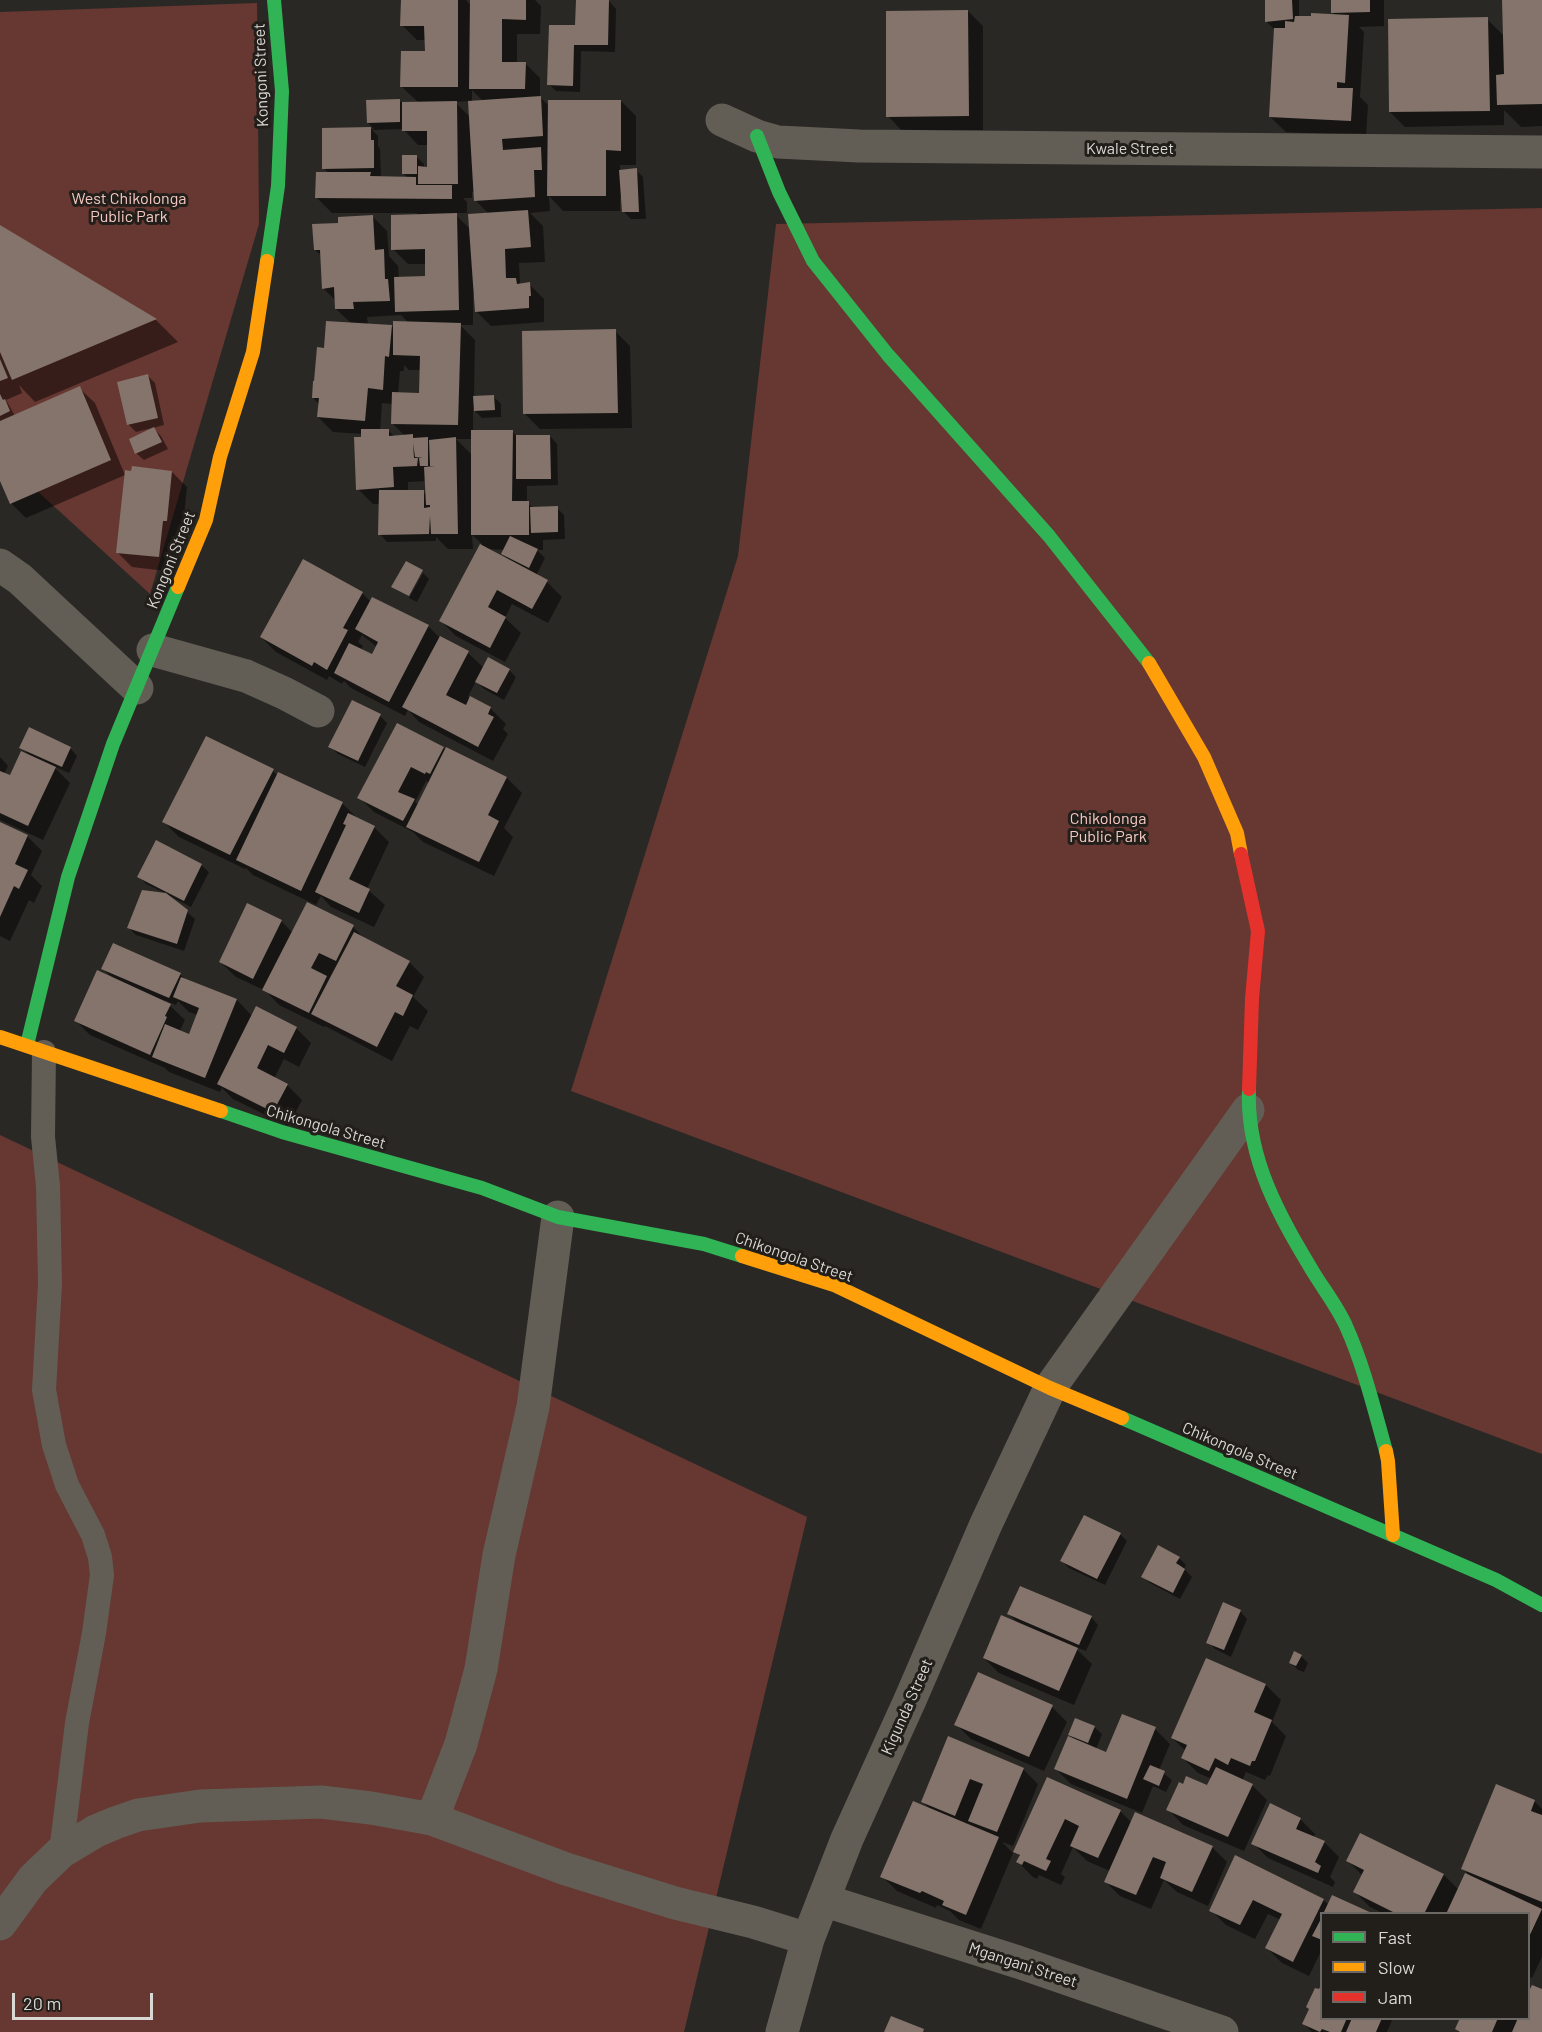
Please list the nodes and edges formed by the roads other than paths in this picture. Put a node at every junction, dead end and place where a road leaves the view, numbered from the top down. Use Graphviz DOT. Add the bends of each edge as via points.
graph roads {
  1 [pos="274,0"];
  2 [pos="722,120"];
  3 [pos="757,136"];
  4 [pos="1542,152"];
  5 [pos="0,565"];
  6 [pos="153,650"];
  7 [pos="136,688"];
  8 [pos="318,711"];
  9 [pos="0,1036"];
  10 [pos="35,1048"];
  11 [pos="1248,1110"];
  12 [pos="558,1217"];
  13 [pos="1050,1388"];
  14 [pos="1393,1535"];
  15 [pos="1542,1605"];
  16 [pos="432,1819"];
  17 [pos="61,1852"];
  18 [pos="823,1900"];
  19 [pos="0,1924"];
  20 [pos="808,1939"];
  21 [pos="782,2032"];
  22 [pos="1222,2032"];
  1 -- 6 [label="street, Kongoni Street" via="282,92 278,186 253,352 220,457 207,520"];
  2 -- 3 [label="street, Kwale Street"];
  3 -- 4 [label="street, Kwale Street" via="778,142 859,146"];
  3 -- 11 [label="street" via="813,261 888,355 1049,536 1145,657 1204,757 1237,833 1258,931"];
  5 -- 7 [label="street" via="20,579"];
  6 -- 7 [label="street, Kongoni Street"];
  6 -- 8 [label="street" via="246,676"];
  7 -- 10 [label="street, Kongoni Street" via="68,878"];
  9 -- 10 [label="street, Chikongola Street"];
  10 -- 12 [label="street, Chikongola Street" via="282,1132 482,1188"];
  10 -- 17 [label="lane" via="48,1186 50,1284 44,1390 54,1445 67,1485 93,1535 102,1575 77,1723"];
  11 -- 13 [label="street, Kigunda Street"];
  11 -- 14 [label="street" via="1261,1173 1274,1203 1345,1324 1369,1388 1388,1461"];
  12 -- 13 [label="street, Chikongola Street" via="704,1244 834,1285"];
  12 -- 16 [label="street" via="533,1407 499,1555 481,1669 461,1744"];
  13 -- 14 [label="street, Chikongola Street"];
  13 -- 18 [label="street, Kigunda Street" via="986,1524"];
  14 -- 15 [label="street, Chikongola Street" via="1496,1580"];
  16 -- 17 [label="street" via="321,1802 200,1806 138,1815"];
  16 -- 20 [label="street" via="566,1869"];
  17 -- 19 [label="street" via="33,1879"];
  18 -- 20 [label="street, Kigunda Street"];
  18 -- 22 [label="street, Mgangani Street"];
  20 -- 21 [label="street, Kigunda Street"];
}
